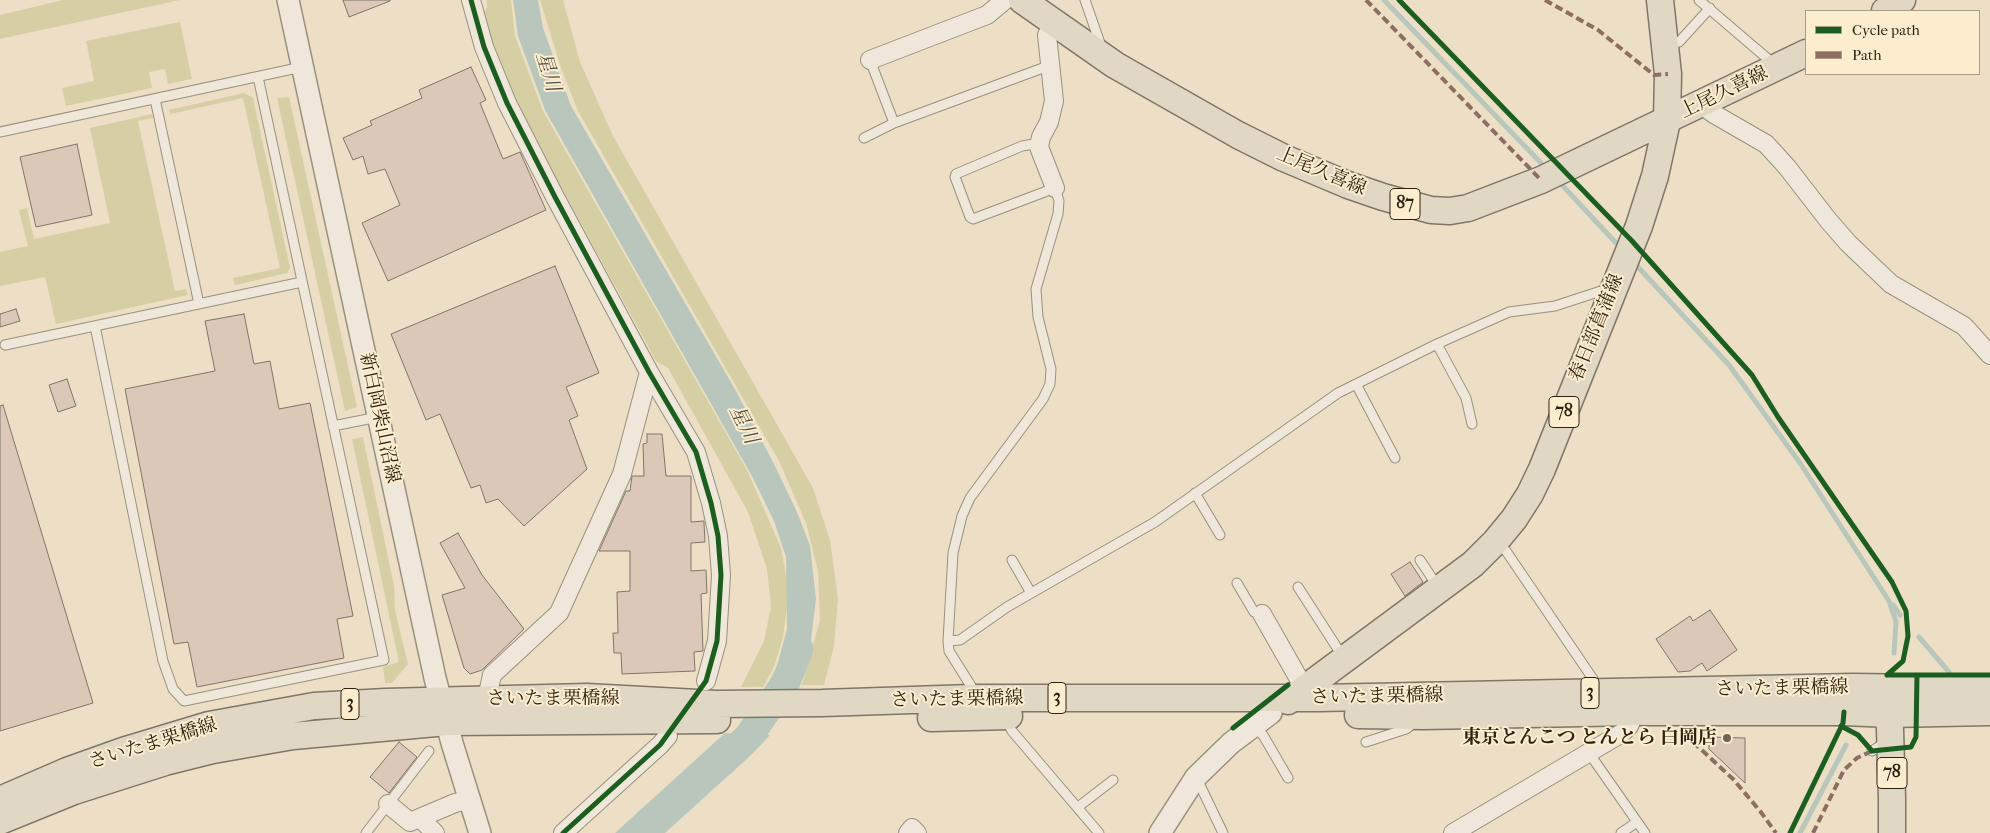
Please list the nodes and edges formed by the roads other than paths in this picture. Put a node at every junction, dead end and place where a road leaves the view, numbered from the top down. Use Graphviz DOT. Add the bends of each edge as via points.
graph roads {
  1 [pos="288,0"];
  2 [pos="471,0"];
  3 [pos="1005,0"];
  4 [pos="1022,0"];
  5 [pos="1085,0"];
  6 [pos="1660,0"];
  7 [pos="1699,0"];
  8 [pos="1902,0"];
  9 [pos="1710,8"];
  10 [pos="1887,10"];
  11 [pos="1054,21"];
  12 [pos="1666,45"];
  13 [pos="1096,52"];
  14 [pos="1805,53"];
  15 [pos="870,60"];
  16 [pos="1050,64"];
  17 [pos="302,67"];
  18 [pos="1777,67"];
  19 [pos="258,77"];
  20 [pos="155,99"];
  21 [pos="1700,104"];
  22 [pos="1667,121"];
  23 [pos="894,123"];
  24 [pos="0,132"];
  25 [pos="864,138"];
  26 [pos="1040,143"];
  27 [pos="1055,188"];
  28 [pos="302,282"];
  29 [pos="1611,292"];
  30 [pos="199,304"];
  31 [pos="95,326"];
  32 [pos="1437,344"];
  33 [pos="5,346"];
  34 [pos="1990,355"];
  35 [pos="649,372"];
  36 [pos="1356,384"];
  37 [pos="379,418"];
  38 [pos="1472,424"];
  39 [pos="333,426"];
  40 [pos="1395,458"];
  41 [pos="1195,493"];
  42 [pos="1220,535"];
  43 [pos="1496,542"];
  44 [pos="1012,560"];
  45 [pos="1420,560"];
  46 [pos="1237,583"];
  47 [pos="1298,587"];
  48 [pos="1439,588"];
  49 [pos="1031,593"];
  50 [pos="1262,614"];
  51 [pos="948,641"];
  52 [pos="1345,660"];
  53 [pos="1888,688"];
  54 [pos="1990,689"];
  55 [pos="1300,692"];
  56 [pos="1598,693"];
  57 [pos="487,698"];
  58 [pos="971,698"];
  59 [pos="708,701"];
  60 [pos="443,711"];
  61 [pos="816,712"];
  62 [pos="1635,712"];
  63 [pos="1990,712"];
  64 [pos="1890,714"];
  65 [pos="1005,716"];
  66 [pos="1423,716"];
  67 [pos="1262,720"];
  68 [pos="668,736"];
  69 [pos="1366,742"];
  70 [pos="429,752"];
  71 [pos="1589,753"];
  72 [pos="1196,777"];
  73 [pos="1288,778"];
  74 [pos="1113,780"];
  75 [pos="0,800"];
  76 [pos="469,800"];
  77 [pos="388,804"];
  78 [pos="1078,807"];
  79 [pos="420,818"];
  80 [pos="0,821"];
  81 [pos="1637,822"];
  82 [pos="366,833"];
  83 [pos="435,833"];
  84 [pos="480,833"];
  85 [pos="563,833"];
  86 [pos="908,833"];
  87 [pos="917,833"];
  88 [pos="1098,833"];
  89 [pos="1160,833"];
  90 [pos="1223,833"];
  91 [pos="1453,833"];
  92 [pos="1621,833"];
  93 [pos="1645,833"];
  94 [pos="1892,833"];
  1 -- 17 [label="street, 新白岡柴山沼線"];
  2 -- 35 [label="street" via="484,47 507,103"];
  3 -- 15 [label="street" via="987,15"];
  4 -- 11 [label="main road, 上尾久喜線 / 87"];
  5 -- 13 [label="lane" via="1100,43"];
  6 -- 12 [label="main road, 春日部菖蒲線 / 78"];
  7 -- 9 [label="lane"];
  8 -- 10 [label="main road"];
  9 -- 12 [label="lane" via="1678,42"];
  9 -- 18 [label="lane"];
  11 -- 13 [label="main road, 上尾久喜線 / 87"];
  11 -- 16 [label="street" via="1047,35"];
  12 -- 22 [label="main road, 春日部菖蒲線 / 78"];
  13 -- 22 [label="main road, 上尾久喜線 / 87" via="1188,107 1284,158 1374,194 1430,210 1450,211 1487,202"];
  14 -- 18 [label="main road, 上尾久喜線 / 87"];
  15 -- 23 [label="lane"];
  16 -- 23 [label="lane"];
  16 -- 26 [label="street" via="1054,101"];
  17 -- 19 [label="lane"];
  17 -- 37 [label="street, 新白岡柴山沼線"];
  18 -- 21 [label="main road, 上尾久喜線 / 87"];
  19 -- 20 [label="lane"];
  19 -- 28 [label="lane"];
  20 -- 24 [label="lane"];
  20 -- 30 [label="lane"];
  21 -- 22 [label="main road, 上尾久喜線 / 87"];
  21 -- 34 [label="street" via="1766,144 1838,232 1890,284 1964,326"];
  22 -- 29 [label="main road, 春日部菖蒲線 / 78" via="1655,176"];
  23 -- 25 [label="lane"];
  26 -- 27 [label="street"];
  26 -- 27 [label="lane" via="1022,146 955,177 973,220"];
  27 -- 51 [label="lane" via="1058,214 1036,289 1037,310 1051,369 1050,384 1043,399 970,498 962,516 953,553"];
  28 -- 30 [label="lane"];
  28 -- 39 [label="lane"];
  29 -- 32 [label="lane" via="1604,290 1555,306 1509,312"];
  29 -- 43 [label="main road, 春日部菖蒲線 / 78" via="1542,469 1514,519"];
  30 -- 31 [label="lane"];
  31 -- 33 [label="lane"];
  31 -- 39 [label="lane" via="163,661 173,689 184,701 384,660"];
  32 -- 36 [label="lane"];
  32 -- 38 [label="lane" via="1466,398"];
  35 -- 57 [label="street" via="622,474 559,613 492,675"];
  35 -- 59 [label="street" via="696,452 718,536 721,575 717,641"];
  36 -- 40 [label="lane"];
  36 -- 41 [label="lane" via="1338,393"];
  37 -- 39 [label="lane"];
  37 -- 60 [label="street, 新白岡柴山沼線"];
  41 -- 42 [label="lane"];
  41 -- 49 [label="lane" via="1155,522"];
  43 -- 48 [label="main road, 春日部菖蒲線 / 78" via="1473,564"];
  43 -- 56 [label="lane" via="1506,550 1588,671"];
  44 -- 49 [label="lane"];
  45 -- 48 [label="lane"];
  46 -- 50 [label="lane" via="1254,612"];
  47 -- 52 [label="lane"];
  48 -- 52 [label="main road, 春日部菖蒲線 / 78"];
  49 -- 51 [label="lane" via="960,640"];
  50 -- 55 [label="street" via="1300,679"];
  51 -- 58 [label="lane" via="949,651 971,686"];
  52 -- 55 [label="main road, 春日部菖蒲線 / 78"];
  53 -- 54 [label="main road, さいたま栗橋線 / 3"];
  53 -- 56 [label="main road, さいたま栗橋線 / 3"];
  53 -- 64 [label="main road, 78"];
  55 -- 56 [label="main road, さいたま栗橋線 / 3"];
  55 -- 58 [label="main road, さいたま栗橋線 / 3"];
  55 -- 67 [label="main road, 春日部菖蒲線 / 78"];
  57 -- 59 [label="main road, さいたま栗橋線 / 3"];
  57 -- 60 [label="main road, さいたま栗橋線 / 3"];
  58 -- 61 [label="main road, さいたま栗橋線 / 3"];
  59 -- 60 [label="main road, さいたま栗橋線 / 3"];
  59 -- 61 [label="main road, さいたま栗橋線 / 3"];
  60 -- 75 [label="main road, さいたま栗橋線 / 3" via="314,706 209,725 67,771"];
  60 -- 76 [label="street, 新白岡柴山沼線"];
  60 -- 80 [label="main road, さいたま栗橋線 / 3" via="213,750 74,791"];
  61 -- 65 [label="main road, さいたま栗橋線 / 3"];
  62 -- 64 [label="main road, さいたま栗橋線 / 3"];
  62 -- 66 [label="main road, さいたま栗橋線 / 3"];
  62 -- 71 [label="street" via="1622,733"];
  63 -- 64 [label="main road, さいたま栗橋線 / 3"];
  64 -- 94 [label="main road, 78" via="1881,745"];
  65 -- 67 [label="main road, さいたま栗橋線 / 3"];
  65 -- 78 [label="lane" via="1012,731"];
  66 -- 67 [label="main road, さいたま栗橋線 / 3"];
  66 -- 69 [label="lane" via="1406,729"];
  67 -- 72 [label="street"];
  67 -- 73 [label="lane" via="1264,734"];
  68 -- 85 [label="street"];
  70 -- 77 [label="lane"];
  71 -- 81 [label="lane"];
  71 -- 91 [label="street"];
  72 -- 89 [label="street"];
  72 -- 90 [label="lane"];
  74 -- 78 [label="lane"];
  76 -- 79 [label="street"];
  76 -- 84 [label="street, 新白岡柴山沼線"];
  77 -- 79 [label="street" via="410,822"];
  77 -- 82 [label="lane"];
  78 -- 88 [label="lane"];
  79 -- 83 [label="street"];
  81 -- 92 [label="lane"];
  81 -- 93 [label="lane"];
  86 -- 87 [label="street" via="912,828"];
}
